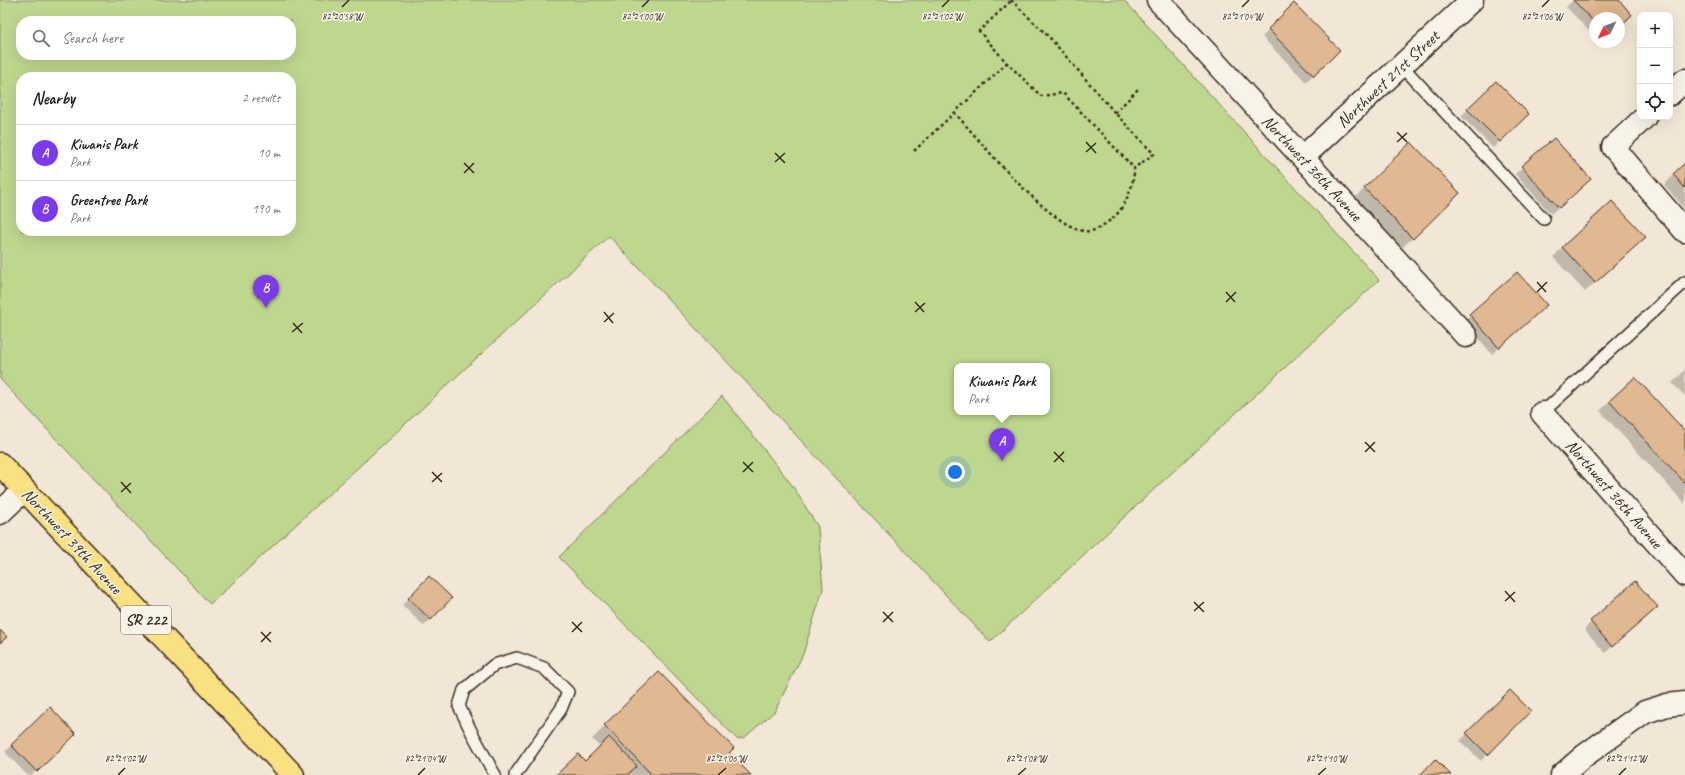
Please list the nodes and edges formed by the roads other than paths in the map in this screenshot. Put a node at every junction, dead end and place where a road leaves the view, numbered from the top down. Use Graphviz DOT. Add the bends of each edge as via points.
graph roads {
  1 [pos="1158,0"];
  2 [pos="1472,0"];
  3 [pos="1402,66"];
  4 [pos="1685,80"];
  5 [pos="1673,91"];
  6 [pos="1642,120"];
  7 [pos="1303,157"];
  8 [pos="1544,219"];
  9 [pos="1685,231"];
  10 [pos="1685,282"];
  11 [pos="1466,336"];
  12 [pos="1542,413"];
  13 [pos="0,464"];
  14 [pos="24,490"];
  15 [pos="0,513"];
  16 [pos="1685,575"];
  17 [pos="1676,704"];
  18 [pos="292,775"];
  19 [pos="495,775"];
  20 [pos="515,775"];
  21 [pos="1562,775"];
  1 -- 7 [label="street, Northwest 36th Avenue"];
  2 -- 3 [label="street, Northwest 21st Street"];
  3 -- 7 [label="street, Northwest 21st Street"];
  3 -- 8 [label="lane"];
  4 -- 5 [label="street"];
  6 -- 9 [label="street" via="1613,147"];
  7 -- 11 [label="street, Northwest 36th Avenue"];
  10 -- 12 [label="lane"];
  12 -- 16 [label="street, Northwest 36th Avenue"];
  13 -- 14 [label="main road, Northwest 39th Avenue / SR 222"];
  14 -- 15 [label="street"];
  14 -- 18 [label="main road, Northwest 39th Avenue / SR 222"];
  17 -- 21 [label="street" via="1645,712"];
  19 -- 20 [label="lane" via="459,706 464,690 494,665 517,658 544,668 568,692 561,709"];
}
